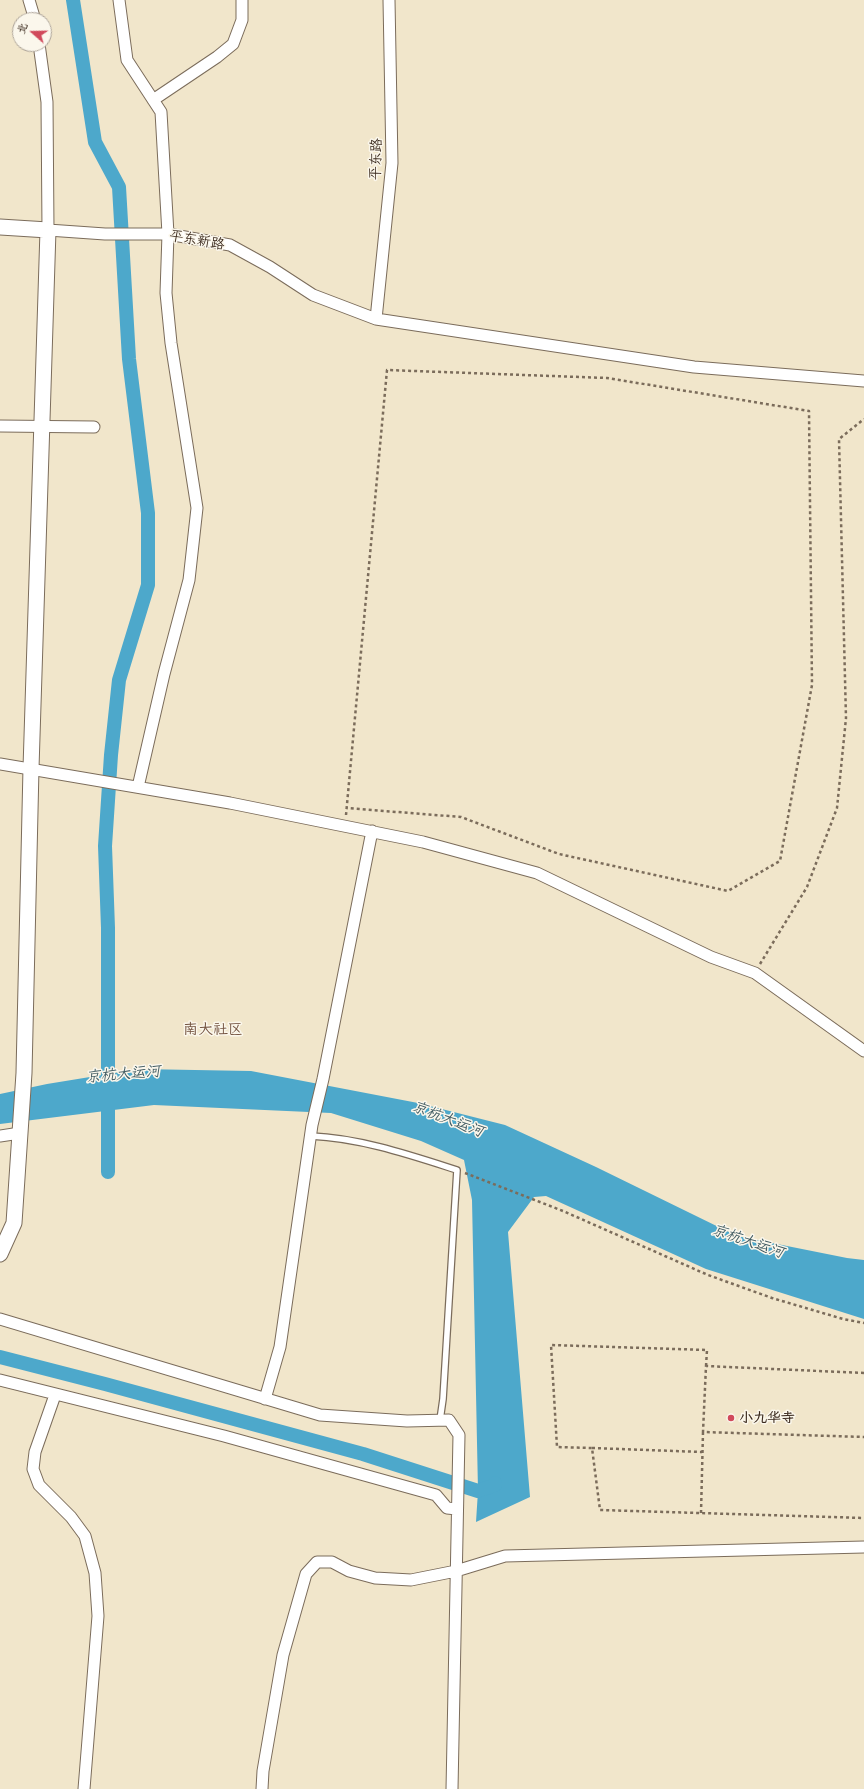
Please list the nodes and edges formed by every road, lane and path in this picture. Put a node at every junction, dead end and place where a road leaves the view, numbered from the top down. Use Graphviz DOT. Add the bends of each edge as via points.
graph roads {
  1 [pos="30,0"];
  2 [pos="119,0"];
  3 [pos="242,0"];
  4 [pos="389,0"];
  5 [pos="33,12"];
  6 [pos="40,52"];
  7 [pos="153,100"];
  8 [pos="0,227"];
  9 [pos="48,230"];
  10 [pos="168,234"];
  11 [pos="376,319"];
  12 [pos="864,381"];
  13 [pos="864,419"];
  14 [pos="0,426"];
  15 [pos="41,427"];
  16 [pos="94,427"];
  17 [pos="0,764"];
  18 [pos="31,768"];
  19 [pos="137,786"];
  20 [pos="346,808"];
  21 [pos="345,826"];
  22 [pos="372,832"];
  23 [pos="755,973"];
  24 [pos="864,1051"];
  25 [pos="20,1133"];
  26 [pos="0,1136"];
  27 [pos="311,1136"];
  28 [pos="463,1172"];
  29 [pos="0,1254"];
  30 [pos="0,1320"];
  31 [pos="864,1323"];
  32 [pos="706,1366"];
  33 [pos="864,1373"];
  34 [pos="0,1380"];
  35 [pos="56,1395"];
  36 [pos="265,1399"];
  37 [pos="440,1420"];
  38 [pos="703,1432"];
  39 [pos="864,1437"];
  40 [pos="592,1448"];
  41 [pos="702,1452"];
  42 [pos="457,1509"];
  43 [pos="701,1513"];
  44 [pos="864,1518"];
  45 [pos="864,1547"];
  46 [pos="456,1571"];
  47 [pos="84,1789"];
  48 [pos="262,1789"];
  49 [pos="452,1789"];
  1 -- 5 [label="street"];
  2 -- 7 [label="street" via="127,60"];
  3 -- 7 [label="street" via="242,20 233,44"];
  4 -- 11 [label="street, 平东路" via="392,163"];
  6 -- 9 [label="street" via="47,102"];
  7 -- 10 [label="street" via="161,112"];
  8 -- 9 [label="street, 平东新路"];
  9 -- 10 [label="street, 平东新路" via="105,234"];
  9 -- 15 [label="street"];
  10 -- 11 [label="street, 平东新路" via="230,245 313,295"];
  10 -- 19 [label="street" via="166,293 171,343 197,508 189,580"];
  11 -- 12 [label="street, 平东新路" via="694,367"];
  13 -- 23 [label="path" via="839,439 846,718 837,808 807,887"];
  14 -- 15 [label="street"];
  15 -- 16 [label="street"];
  15 -- 18 [label="street"];
  17 -- 18 [label="street"];
  18 -- 19 [label="street"];
  18 -- 25 [label="street" via="24,1073"];
  19 -- 21 [label="street"];
  20 -- 20 [label="path" via="387,370 607,378 809,411 812,685 780,861 728,891 559,854 461,817"];
  20 -- 21 [label="path"];
  21 -- 22 [label="street"];
  22 -- 23 [label="street" via="423,842 537,873 711,957"];
  22 -- 27 [label="street"];
  23 -- 24 [label="street"];
  25 -- 26 [label="street"];
  25 -- 29 [label="street" via="14,1222"];
  27 -- 36 [label="street" via="280,1347"];
  27 -- 37 [label="lane" via="333,1137 410,1155 457,1170"];
  28 -- 31 [label="path" via="563,1211 708,1276 772,1298"];
  30 -- 36 [label="street"];
  32 -- 33 [label="path"];
  32 -- 38 [label="path"];
  32 -- 40 [label="path" via="707,1350 551,1346 557,1447"];
  34 -- 35 [label="street"];
  35 -- 42 [label="street" via="224,1436 436,1495 447,1508"];
  35 -- 47 [label="street" via="35,1452 33,1469 39,1486 71,1517 85,1536 95,1573 98,1616"];
  36 -- 37 [label="street" via="320,1415 407,1421"];
  37 -- 42 [label="street" via="448,1420 459,1435"];
  38 -- 39 [label="path"];
  38 -- 41 [label="path"];
  40 -- 41 [label="path"];
  40 -- 43 [label="path" via="600,1510"];
  41 -- 43 [label="path"];
  42 -- 46 [label="street"];
  43 -- 44 [label="path"];
  45 -- 46 [label="street" via="505,1556"];
  46 -- 48 [label="street" via="411,1580 375,1578 349,1571 332,1562 317,1562 306,1574 283,1655"];
  46 -- 49 [label="street"];
}
